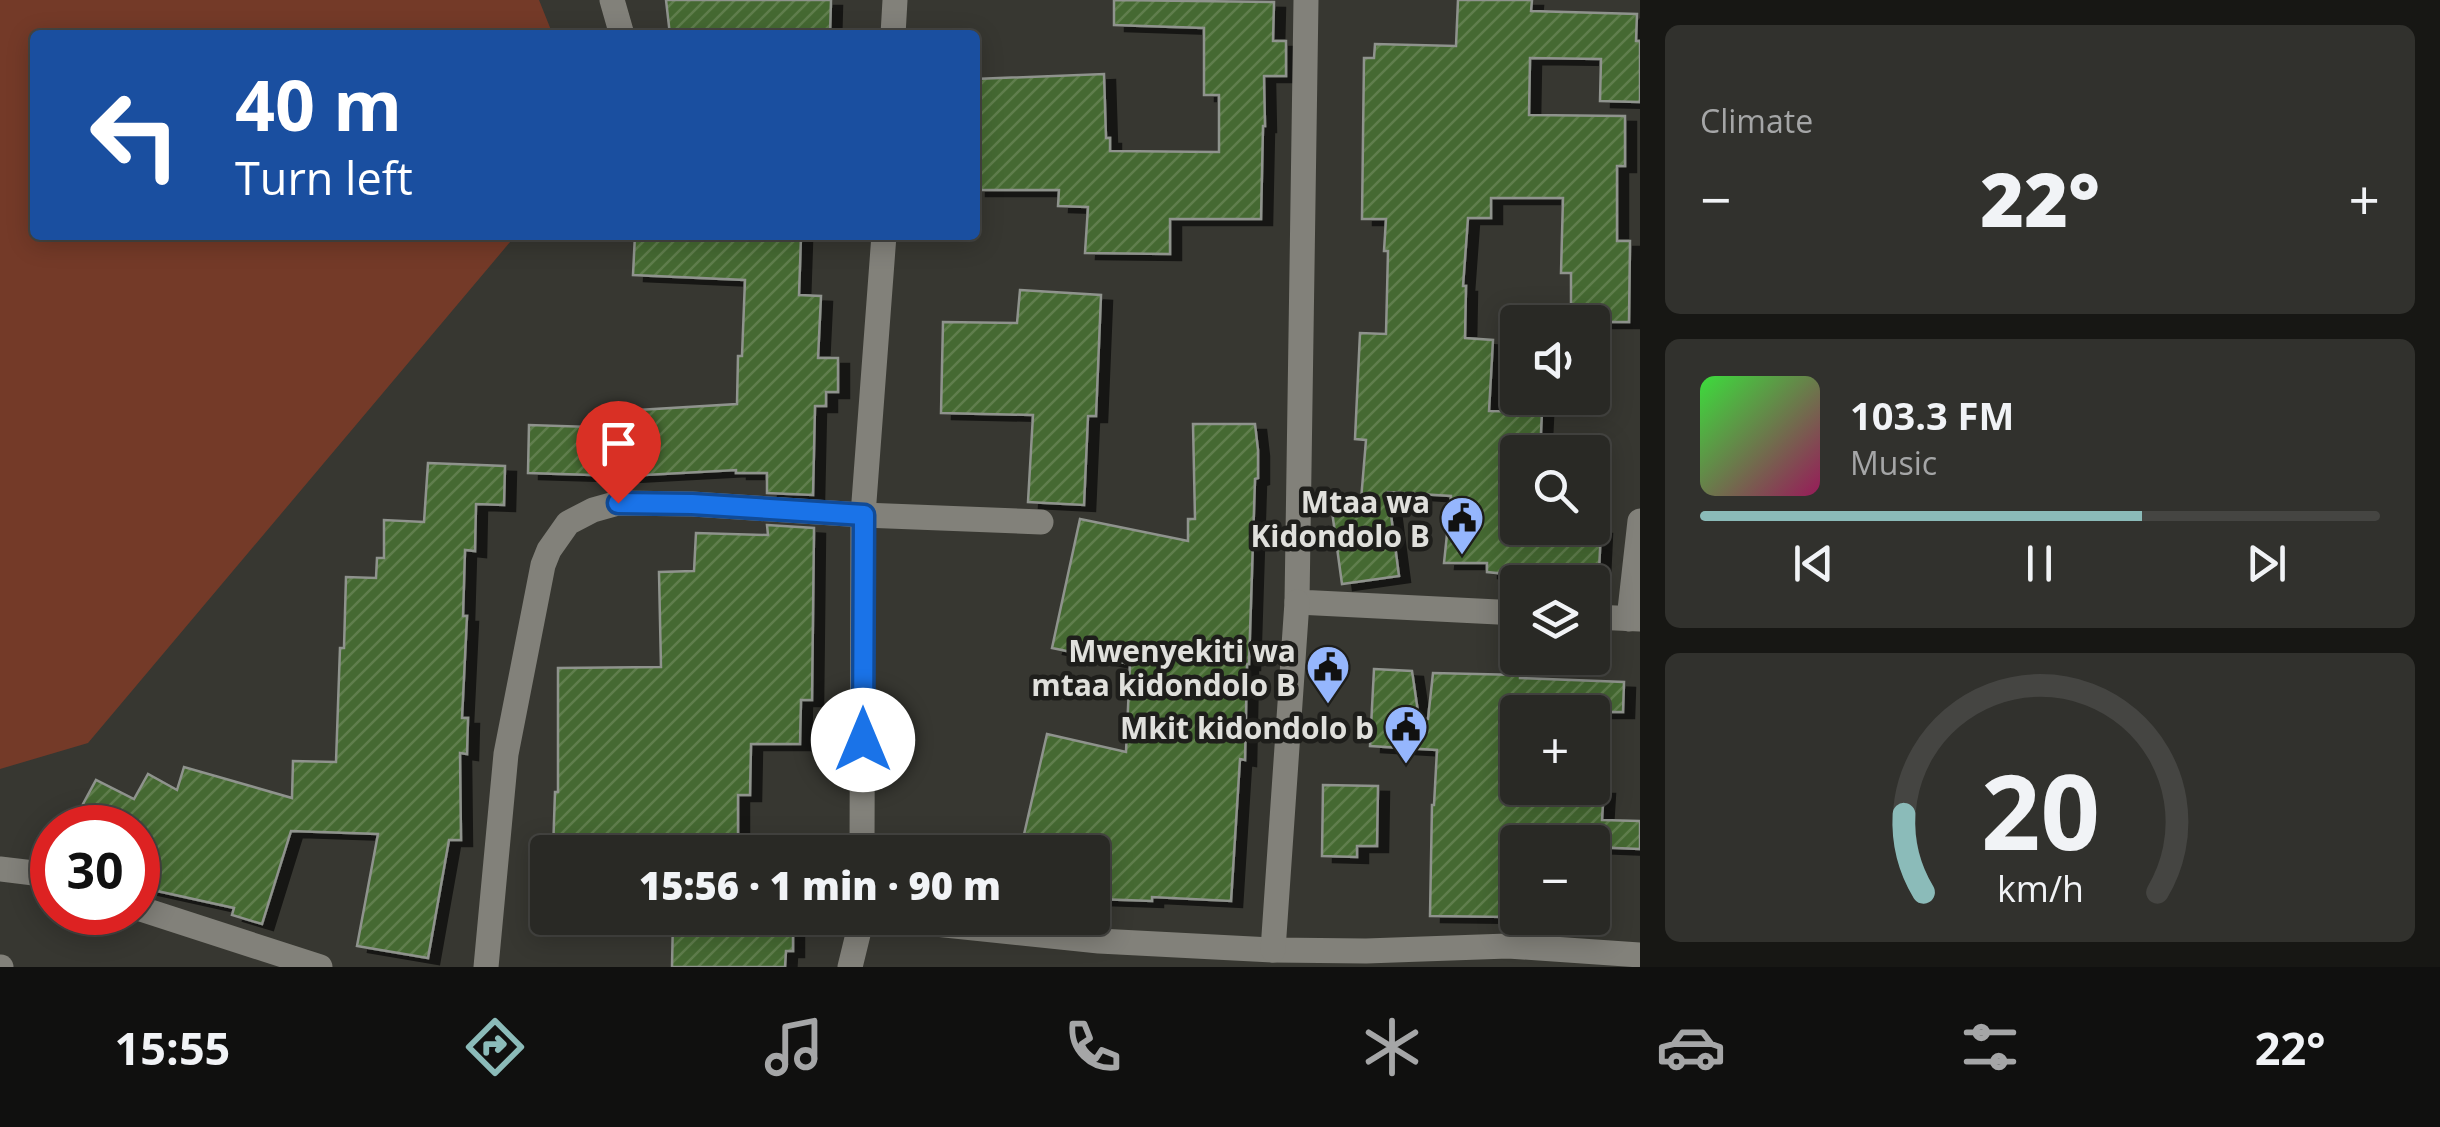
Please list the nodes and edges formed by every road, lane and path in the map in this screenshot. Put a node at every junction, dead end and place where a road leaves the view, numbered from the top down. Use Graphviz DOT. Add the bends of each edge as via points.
graph roads {
  1 [pos="612,0"];
  2 [pos="894,0"];
  3 [pos="1306,0"];
  4 [pos="621,30"];
  5 [pos="893,30"];
  6 [pos="884,240"];
  7 [pos="864,515"];
  8 [pos="1640,521"];
  9 [pos="1041,522"];
  10 [pos="1296,602"];
  11 [pos="1500,612"];
  12 [pos="1610,618"];
  13 [pos="1635,619"];
  14 [pos="862,835"];
  15 [pos="0,870"];
  16 [pos="30,873"];
  17 [pos="160,915"];
  18 [pos="858,935"];
  19 [pos="1041,935"];
  20 [pos="1274,950"];
  21 [pos="1640,956"];
  22 [pos="320,967"];
  23 [pos="486,967"];
  24 [pos="850,967"];
  1 -- 4 [label="street"];
  2 -- 5 [label="street"];
  3 -- 10 [label="street"];
  6 -- 7 [label="street"];
  7 -- 9 [label="street"];
  7 -- 14 [label="street"];
  7 -- 23 [label="street" via="618,503 568,523 543,565 506,754"];
  8 -- 13 [label="street"];
  10 -- 11 [label="street"];
  10 -- 20 [label="street"];
  12 -- 13 [label="street"];
  15 -- 16 [label="street"];
  17 -- 22 [label="street"];
  18 -- 24 [label="street"];
  19 -- 20 [label="street"];
  20 -- 21 [label="street" via="1508,946"];
}
